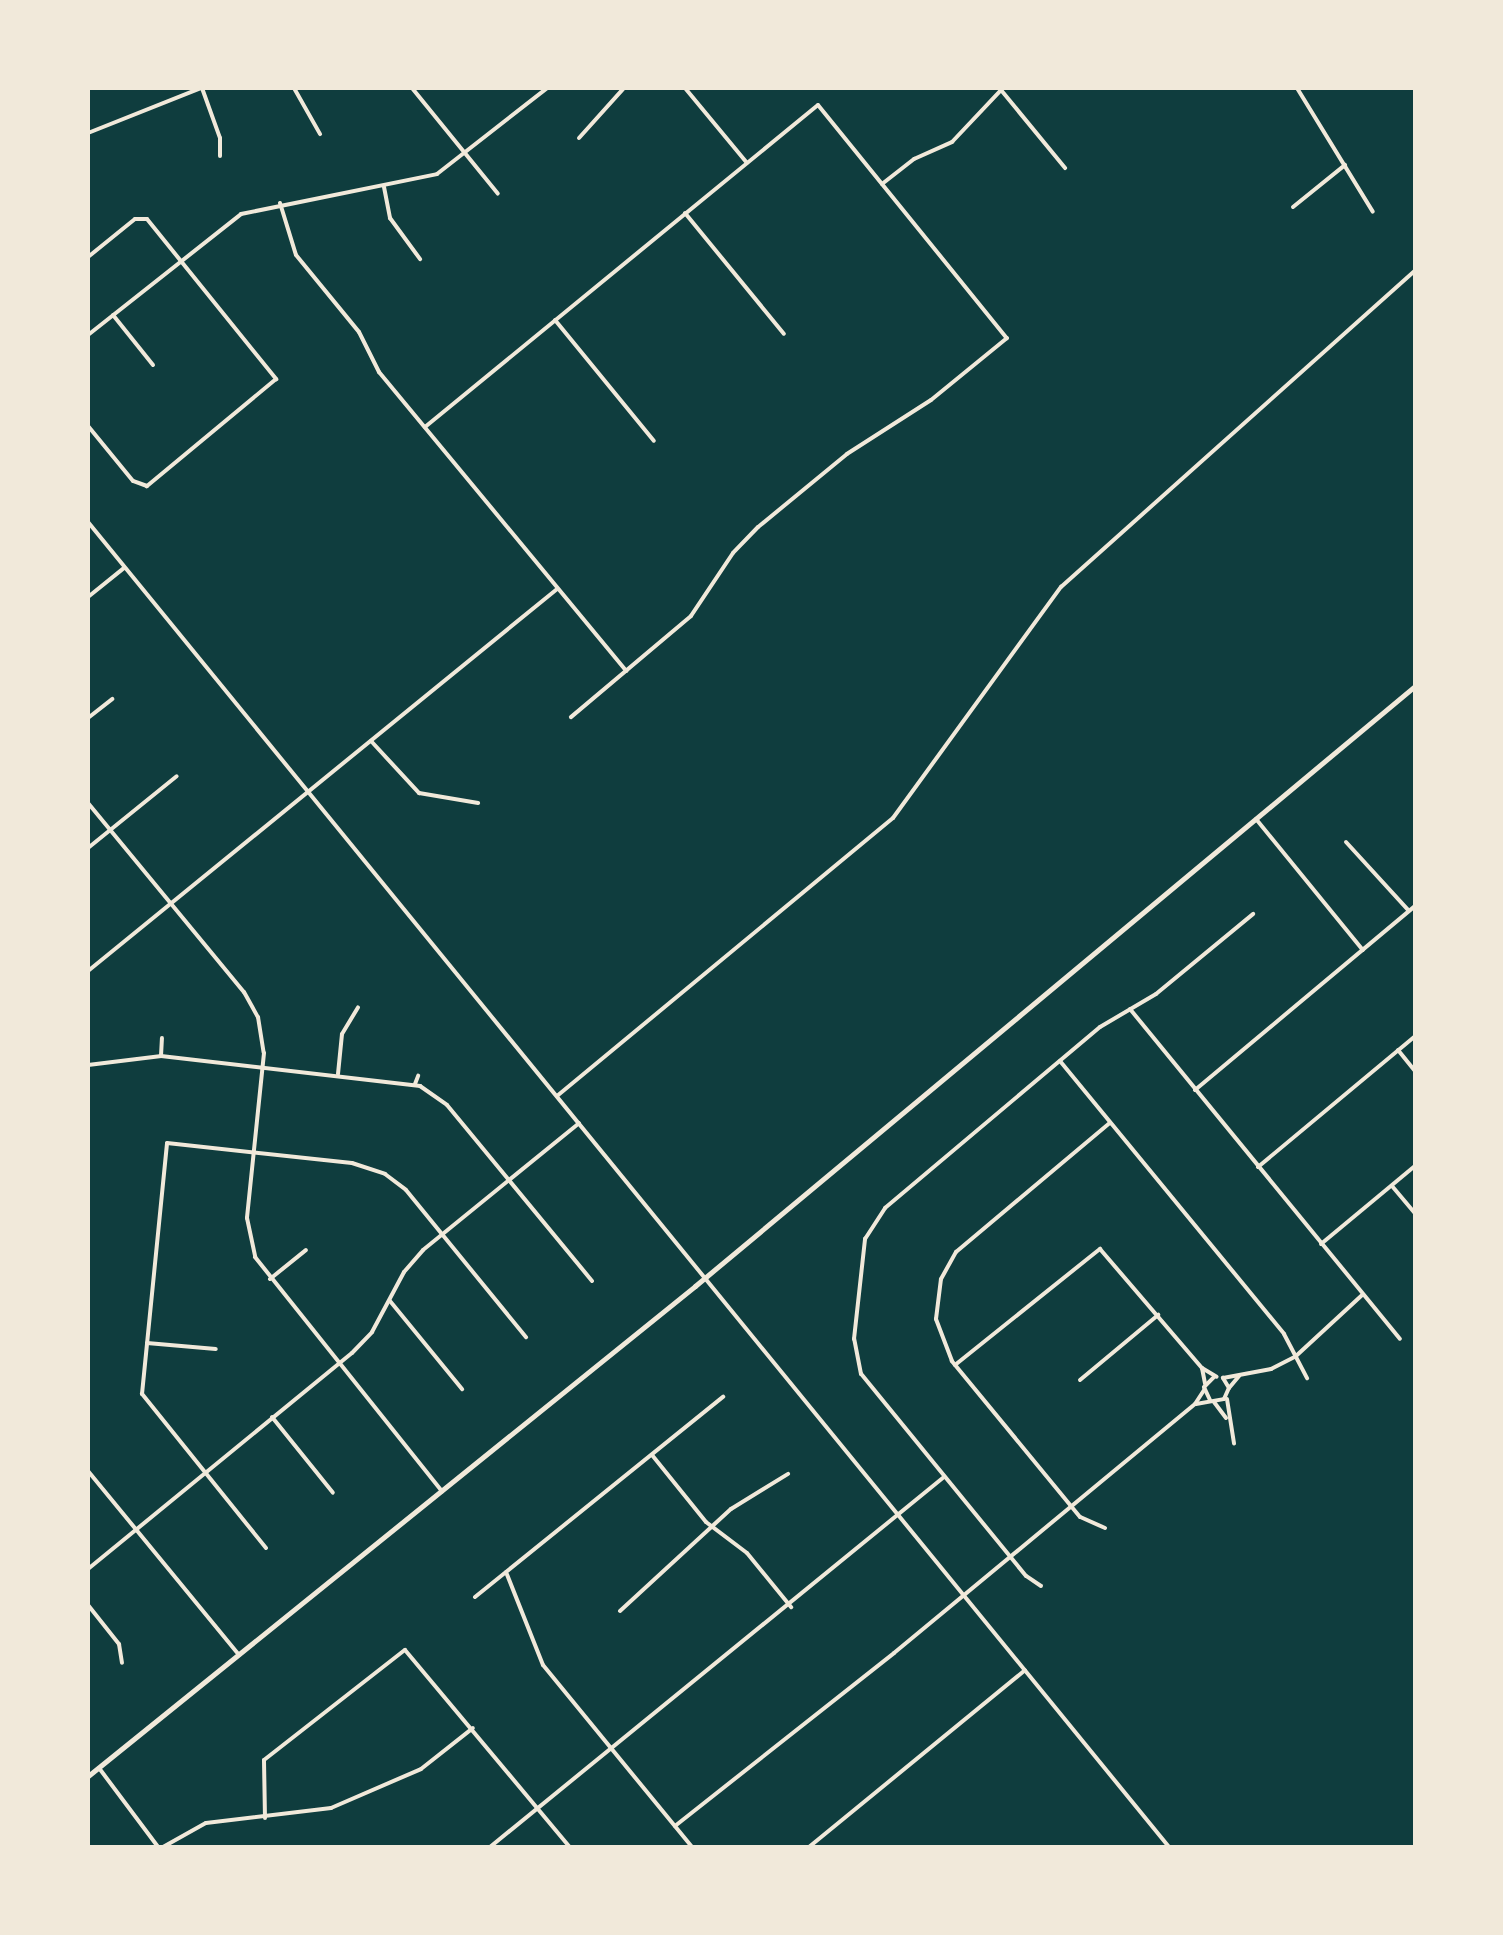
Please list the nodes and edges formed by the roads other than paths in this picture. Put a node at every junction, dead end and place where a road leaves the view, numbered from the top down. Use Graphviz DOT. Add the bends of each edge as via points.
graph roads {
  1 [pos="201,88"];
  2 [pos="294,88"];
  3 [pos="412,88"];
  4 [pos="547,88"];
  5 [pos="624,88"];
  6 [pos="685,88"];
  7 [pos="1297,88"];
  8 [pos="1002,89"];
  9 [pos="88,133"];
  10 [pos="320,134"];
  11 [pos="579,138"];
  12 [pos="467,154"];
  13 [pos="220,156"];
  14 [pos="747,163"];
  15 [pos="1345,165"];
  16 [pos="1065,168"];
  17 [pos="882,184"];
  18 [pos="384,187"];
  19 [pos="498,194"];
  20 [pos="280,203"];
  21 [pos="1293,207"];
  22 [pos="1373,212"];
  23 [pos="685,213"];
  24 [pos="88,257"];
  25 [pos="182,259"];
  26 [pos="420,259"];
  27 [pos="1415,271"];
  28 [pos="113,315"];
  29 [pos="555,320"];
  30 [pos="784,334"];
  31 [pos="88,335"];
  32 [pos="153,365"];
  33 [pos="88,426"];
  34 [pos="425,427"];
  35 [pos="654,441"];
  36 [pos="88,522"];
  37 [pos="124,568"];
  38 [pos="557,589"];
  39 [pos="88,597"];
  40 [pos="626,671"];
  41 [pos="1415,686"];
  42 [pos="112,699"];
  43 [pos="571,717"];
  44 [pos="88,718"];
  45 [pos="371,741"];
  46 [pos="177,776"];
  47 [pos="309,792"];
  48 [pos="88,803"];
  49 [pos="478,803"];
  50 [pos="1256,819"];
  51 [pos="111,830"];
  52 [pos="1346,842"];
  53 [pos="88,848"];
  54 [pos="172,905"];
  55 [pos="1415,906"];
  56 [pos="1409,911"];
  57 [pos="1253,914"];
  58 [pos="1363,950"];
  59 [pos="88,971"];
  60 [pos="358,1007"];
  61 [pos="1130,1009"];
  62 [pos="1415,1036"];
  63 [pos="162,1038"];
  64 [pos="1398,1050"];
  65 [pos="161,1056"];
  66 [pos="1060,1061"];
  67 [pos="88,1065"];
  68 [pos="262,1066"];
  69 [pos="1415,1071"];
  70 [pos="338,1074"];
  71 [pos="418,1076"];
  72 [pos="415,1084"];
  73 [pos="1195,1090"];
  74 [pos="557,1096"];
  75 [pos="579,1123"];
  76 [pos="1110,1123"];
  77 [pos="253,1152"];
  78 [pos="1415,1166"];
  79 [pos="1258,1167"];
  80 [pos="509,1180"];
  81 [pos="1392,1186"];
  82 [pos="1415,1213"];
  83 [pos="442,1234"];
  84 [pos="1321,1244"];
  85 [pos="306,1250"];
  86 [pos="706,1277"];
  87 [pos="270,1279"];
  88 [pos="592,1281"];
  89 [pos="1362,1295"];
  90 [pos="390,1301"];
  91 [pos="1158,1315"];
  92 [pos="526,1337"];
  93 [pos="1400,1339"];
  94 [pos="147,1343"];
  95 [pos="216,1349"];
  96 [pos="1296,1356"];
  97 [pos="338,1363"];
  98 [pos="955,1365"];
  99 [pos="1202,1368"];
  100 [pos="1239,1376"];
  101 [pos="1220,1378"];
  102 [pos="1307,1378"];
  103 [pos="1080,1380"];
  104 [pos="1205,1384"];
  105 [pos="1229,1388"];
  106 [pos="462,1389"];
  107 [pos="1204,1390"];
  108 [pos="723,1397"];
  109 [pos="1227,1397"];
  110 [pos="1212,1401"];
  111 [pos="1195,1404"];
  112 [pos="272,1417"];
  113 [pos="1226,1418"];
  114 [pos="1234,1443"];
  115 [pos="652,1455"];
  116 [pos="88,1471"];
  117 [pos="204,1472"];
  118 [pos="788,1474"];
  119 [pos="944,1477"];
  120 [pos="442,1491"];
  121 [pos="333,1493"];
  122 [pos="1070,1505"];
  123 [pos="900,1514"];
  124 [pos="136,1527"];
  125 [pos="712,1528"];
  126 [pos="1105,1528"];
  127 [pos="266,1548"];
  128 [pos="1008,1555"];
  129 [pos="88,1569"];
  130 [pos="506,1572"];
  131 [pos="1041,1586"];
  132 [pos="963,1592"];
  133 [pos="475,1597"];
  134 [pos="88,1605"];
  135 [pos="791,1607"];
  136 [pos="620,1611"];
  137 [pos="239,1655"];
  138 [pos="122,1663"];
  139 [pos="1025,1670"];
  140 [pos="473,1728"];
  141 [pos="611,1748"];
  142 [pos="99,1768"];
  143 [pos="88,1776"];
  144 [pos="538,1808"];
  145 [pos="265,1818"];
  146 [pos="675,1826"];
  147 [pos="161,1847"];
  148 [pos="490,1847"];
  149 [pos="570,1847"];
  150 [pos="692,1847"];
  151 [pos="809,1847"];
  152 [pos="1169,1847"];
  1 -- 9 [label="street"];
  1 -- 13 [label="street" via="220,138"];
  2 -- 10 [label="street"];
  3 -- 12 [label="street"];
  4 -- 12 [label="street"];
  5 -- 11 [label="street"];
  6 -- 14 [label="street"];
  7 -- 15 [label="street"];
  8 -- 16 [label="street"];
  8 -- 17 [label="street" via="952,142 914,159"];
  12 -- 18 [label="street" via="437,174"];
  12 -- 19 [label="street"];
  14 -- 17 [label="street" via="818,105"];
  14 -- 23 [label="street"];
  15 -- 21 [label="street"];
  15 -- 22 [label="street"];
  17 -- 40 [label="street" via="1007,338 931,400 847,454 758,527 733,553 691,616"];
  18 -- 20 [label="street"];
  18 -- 26 [label="street" via="390,218"];
  20 -- 25 [label="street" via="241,214"];
  20 -- 34 [label="street" via="296,255 359,332 379,372"];
  23 -- 29 [label="street"];
  23 -- 30 [label="street"];
  24 -- 25 [label="street" via="142,216"];
  25 -- 28 [label="street"];
  25 -- 33 [label="street" via="276,379 147,486 133,481"];
  27 -- 74 [label="street" via="1061,587 893,818"];
  28 -- 31 [label="street"];
  28 -- 32 [label="street"];
  29 -- 34 [label="street"];
  29 -- 35 [label="street"];
  34 -- 38 [label="street"];
  36 -- 37 [label="street"];
  37 -- 39 [label="street"];
  37 -- 47 [label="street"];
  38 -- 40 [label="street"];
  38 -- 45 [label="street"];
  40 -- 43 [label="street"];
  41 -- 50 [label="main road"];
  42 -- 44 [label="street"];
  45 -- 47 [label="street"];
  45 -- 49 [label="street" via="419,793"];
  46 -- 51 [label="street"];
  47 -- 54 [label="street"];
  47 -- 74 [label="street"];
  48 -- 51 [label="street"];
  50 -- 58 [label="street"];
  50 -- 86 [label="main road"];
  51 -- 53 [label="street"];
  51 -- 54 [label="street"];
  52 -- 56 [label="street"];
  54 -- 59 [label="street"];
  54 -- 68 [label="street" via="254,1008 263,1036"];
  55 -- 56 [label="street"];
  56 -- 58 [label="street"];
  57 -- 61 [label="street" via="1161,991"];
  58 -- 73 [label="street"];
  60 -- 70 [label="street" via="342,1034"];
  61 -- 66 [label="street"];
  61 -- 73 [label="street"];
  62 -- 64 [label="street"];
  63 -- 65 [label="street"];
  64 -- 69 [label="street"];
  64 -- 79 [label="street"];
  65 -- 67 [label="street"];
  65 -- 68 [label="street"];
  66 -- 76 [label="street"];
  66 -- 119 [label="street" via="885,1208 865,1239 854,1339 858,1367"];
  68 -- 70 [label="street"];
  68 -- 77 [label="street"];
  70 -- 72 [label="street"];
  71 -- 72 [label="street"];
  72 -- 80 [label="street" via="447,1105"];
  73 -- 79 [label="street"];
  74 -- 75 [label="street"];
  75 -- 80 [label="street"];
  75 -- 86 [label="street"];
  76 -- 96 [label="street"];
  76 -- 98 [label="street" via="951,1258 939,1287 936,1319 942,1345"];
  77 -- 83 [label="street" via="378,1170 406,1190"];
  77 -- 87 [label="street" via="248,1234"];
  77 -- 94 [label="street" via="167,1143"];
  78 -- 81 [label="street"];
  79 -- 84 [label="street"];
  80 -- 83 [label="street"];
  80 -- 88 [label="street"];
  81 -- 82 [label="street"];
  81 -- 84 [label="street"];
  83 -- 90 [label="street" via="412,1262"];
  83 -- 92 [label="street"];
  84 -- 89 [label="street"];
  85 -- 87 [label="street"];
  86 -- 120 [label="main road"];
  86 -- 123 [label="street"];
  87 -- 97 [label="street"];
  89 -- 93 [label="street"];
  89 -- 96 [label="street"];
  90 -- 97 [label="street" via="361,1344"];
  90 -- 106 [label="street"];
  91 -- 98 [label="street" via="1109,1255 1097,1249"];
  91 -- 99 [label="street"];
  91 -- 103 [label="street"];
  94 -- 95 [label="street"];
  94 -- 117 [label="street" via="142,1394"];
  96 -- 100 [label="street"];
  96 -- 102 [label="street"];
  97 -- 112 [label="street"];
  97 -- 120 [label="street"];
  98 -- 122 [label="street"];
  99 -- 101 [label="street"];
  99 -- 104 [label="street"];
  100 -- 101 [label="street"];
  100 -- 105 [label="street"];
  101 -- 104 [label="street"];
  101 -- 105 [label="street"];
  104 -- 107 [label="street"];
  105 -- 109 [label="street"];
  107 -- 110 [label="street"];
  107 -- 111 [label="street"];
  108 -- 115 [label="street"];
  109 -- 110 [label="street"];
  109 -- 113 [label="street"];
  110 -- 111 [label="street"];
  110 -- 113 [label="street"];
  111 -- 122 [label="street"];
  112 -- 117 [label="street"];
  112 -- 121 [label="street"];
  113 -- 114 [label="street"];
  115 -- 125 [label="street"];
  115 -- 130 [label="street"];
  116 -- 124 [label="street"];
  117 -- 124 [label="street"];
  117 -- 127 [label="street"];
  118 -- 125 [label="street"];
  119 -- 123 [label="street"];
  119 -- 128 [label="street"];
  120 -- 137 [label="main road"];
  122 -- 126 [label="street" via="1085,1521"];
  122 -- 128 [label="street"];
  123 -- 132 [label="street"];
  123 -- 135 [label="street"];
  124 -- 129 [label="street"];
  124 -- 137 [label="street"];
  125 -- 135 [label="street" via="747,1553"];
  125 -- 136 [label="street"];
  128 -- 131 [label="street"];
  128 -- 132 [label="street"];
  130 -- 133 [label="street"];
  130 -- 141 [label="street" via="537,1656"];
  132 -- 139 [label="street"];
  132 -- 146 [label="street"];
  134 -- 138 [label="street" via="119,1644"];
  135 -- 141 [label="street"];
  137 -- 142 [label="main road"];
  139 -- 151 [label="street"];
  139 -- 152 [label="street"];
  140 -- 144 [label="street"];
  140 -- 145 [label="street" via="412,1774 320,1812"];
  140 -- 145 [label="street" via="405,1650 264,1760"];
  141 -- 144 [label="street"];
  141 -- 146 [label="street"];
  142 -- 143 [label="main road"];
  142 -- 147 [label="street"];
  144 -- 148 [label="street"];
  144 -- 149 [label="street"];
  145 -- 147 [label="street" via="201,1824"];
  146 -- 150 [label="street"];
}
